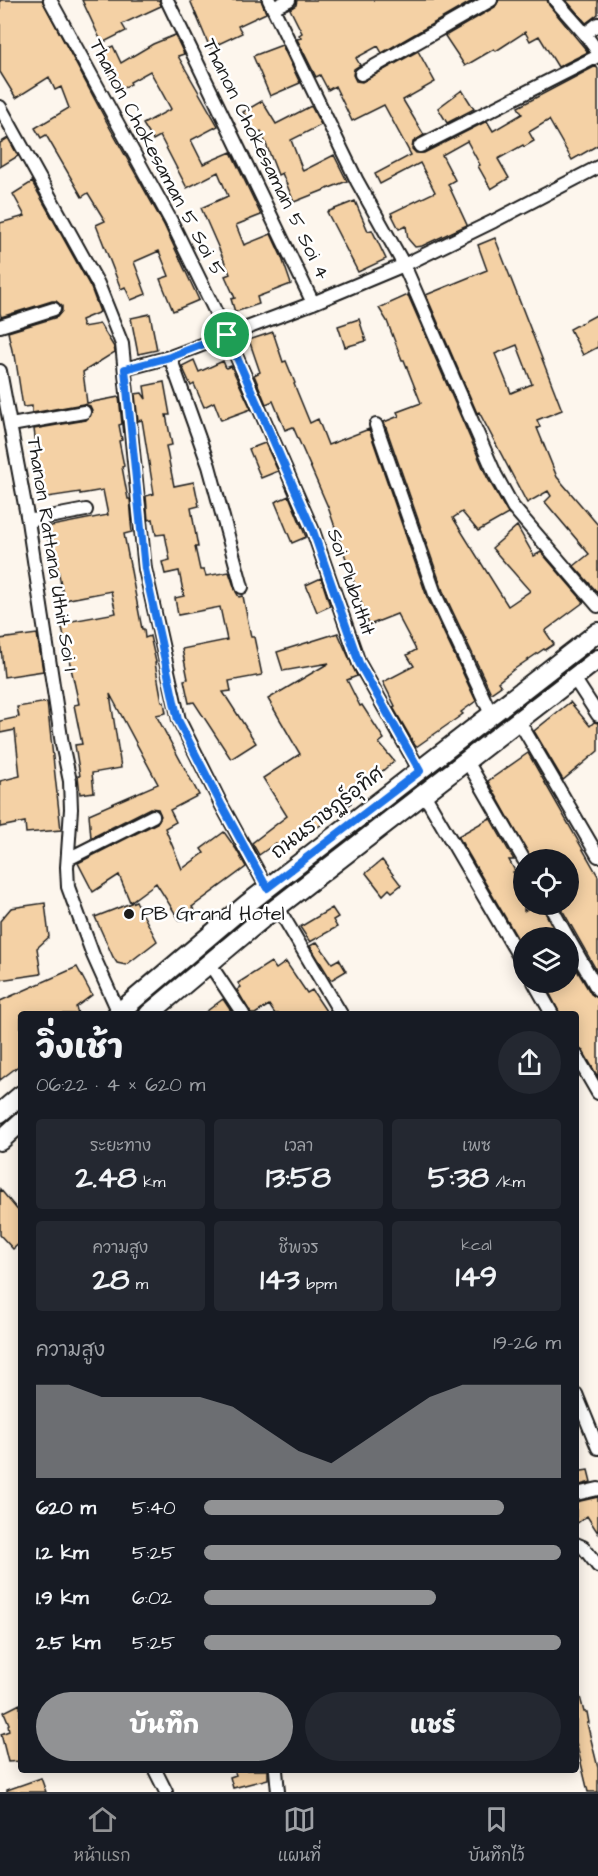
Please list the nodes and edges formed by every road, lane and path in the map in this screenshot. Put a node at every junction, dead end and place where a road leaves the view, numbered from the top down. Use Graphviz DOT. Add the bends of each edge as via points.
graph roads {
  1 [pos="50,0"];
  2 [pos="167,0"];
  3 [pos="290,0"];
  4 [pos="491,0"];
  5 [pos="555,0"];
  6 [pos="271,4"];
  7 [pos="598,24"];
  8 [pos="585,34"];
  9 [pos="598,54"];
  10 [pos="361,74"];
  11 [pos="0,107"];
  12 [pos="420,146"];
  13 [pos="598,167"];
  14 [pos="404,265"];
  15 [pos="313,303"];
  16 [pos="54,309"];
  17 [pos="0,326"];
  18 [pos="227,335"];
  19 [pos="170,357"];
  20 [pos="125,369"];
  21 [pos="0,371"];
  22 [pos="84,412"];
  23 [pos="376,424"];
  24 [pos="11,425"];
  25 [pos="86,510"];
  26 [pos="28,521"];
  27 [pos="242,586"];
  28 [pos="598,606"];
  29 [pos="598,632"];
  30 [pos="598,659"];
  31 [pos="574,678"];
  32 [pos="491,714"];
  33 [pos="598,715"];
  34 [pos="519,721"];
  35 [pos="467,761"];
  36 [pos="420,771"];
  37 [pos="424,794"];
  38 [pos="153,816"];
  39 [pos="346,828"];
  40 [pos="360,844"];
  41 [pos="518,849"];
  42 [pos="598,856"];
  43 [pos="68,859"];
  44 [pos="267,888"];
  45 [pos="278,908"];
  46 [pos="513,946"];
  47 [pos="579,957"];
  48 [pos="209,963"];
  49 [pos="598,990"];
  50 [pos="540,993"];
  51 [pos="117,1011"];
  52 [pos="120,1011"];
  53 [pos="153,1011"];
  54 [pos="241,1011"];
  55 [pos="339,1011"];
  56 [pos="550,1011"];
  57 [pos="579,1060"];
  58 [pos="598,1093"];
  59 [pos="18,1098"];
  60 [pos="0,1113"];
  61 [pos="18,1125"];
  62 [pos="0,1141"];
  63 [pos="579,1401"];
  64 [pos="598,1448"];
  65 [pos="598,1489"];
  66 [pos="579,1493"];
  67 [pos="579,1545"];
  68 [pos="598,1566"];
  69 [pos="156,1773"];
  70 [pos="276,1773"];
  71 [pos="166,1792"];
  72 [pos="278,1792"];
  1 -- 18 [label="street, Thanon Chokesaman 5 Soi 5" via="171,221"];
  2 -- 15 [label="street, Thanon Chokesaman 5 Soi 4"];
  3 -- 6 [label="street"];
  4 -- 10 [label="street"];
  5 -- 8 [label="street"];
  6 -- 14 [label="street" via="357,181"];
  7 -- 8 [label="street"];
  8 -- 9 [label="street"];
  9 -- 12 [label="street"];
  11 -- 20 [label="street" via="98,284 122,344"];
  13 -- 14 [label="street"];
  14 -- 15 [label="street"];
  14 -- 28 [label="street" via="513,507"];
  15 -- 18 [label="street"];
  16 -- 17 [label="street"];
  18 -- 19 [label="street"];
  18 -- 36 [label="street, Soi Plubuthit" via="313,531 359,663"];
  19 -- 20 [label="street"];
  19 -- 27 [label="street" via="209,466"];
  20 -- 44 [label="street" via="145,569 178,720"];
  21 -- 24 [label="street, Thanon Rattana Uthit Soi 1"];
  22 -- 24 [label="street"];
  23 -- 32 [label="street" via="435,594"];
  24 -- 26 [label="street, Thanon Rattana Uthit Soi 1"];
  25 -- 26 [label="street"];
  26 -- 43 [label="street, Thanon Rattana Uthit Soi 1" via="70,781"];
  29 -- 32 [label="street, ถนนราษฏร์อุทิศ"];
  30 -- 31 [label="street"];
  31 -- 33 [label="street"];
  31 -- 34 [label="street"];
  32 -- 36 [label="street, ถนนราษฏร์อุทิศ"];
  34 -- 35 [label="street"];
  34 -- 42 [label="street"];
  35 -- 37 [label="street"];
  35 -- 41 [label="street"];
  36 -- 39 [label="street, ถนนราษฏร์อุทิศ"];
  37 -- 40 [label="street"];
  37 -- 46 [label="street"];
  38 -- 43 [label="street"];
  39 -- 40 [label="street"];
  39 -- 44 [label="street, ถนนราษฏร์อุทิศ"];
  40 -- 45 [label="street"];
  43 -- 51 [label="street, Thanon Rattana Uthit Soi 1" via="68,887"];
  44 -- 52 [label="street, ถนนราษฏร์อุทิศ"];
  45 -- 48 [label="street"];
  45 -- 55 [label="street"];
  47 -- 49 [label="street"];
  48 -- 53 [label="street"];
  48 -- 54 [label="street"];
  50 -- 56 [label="street"];
  57 -- 58 [label="street"];
  59 -- 60 [label="street"];
  61 -- 62 [label="street"];
  63 -- 64 [label="street"];
  65 -- 66 [label="street"];
  67 -- 68 [label="street"];
  69 -- 71 [label="street"];
  70 -- 72 [label="street"];
}
